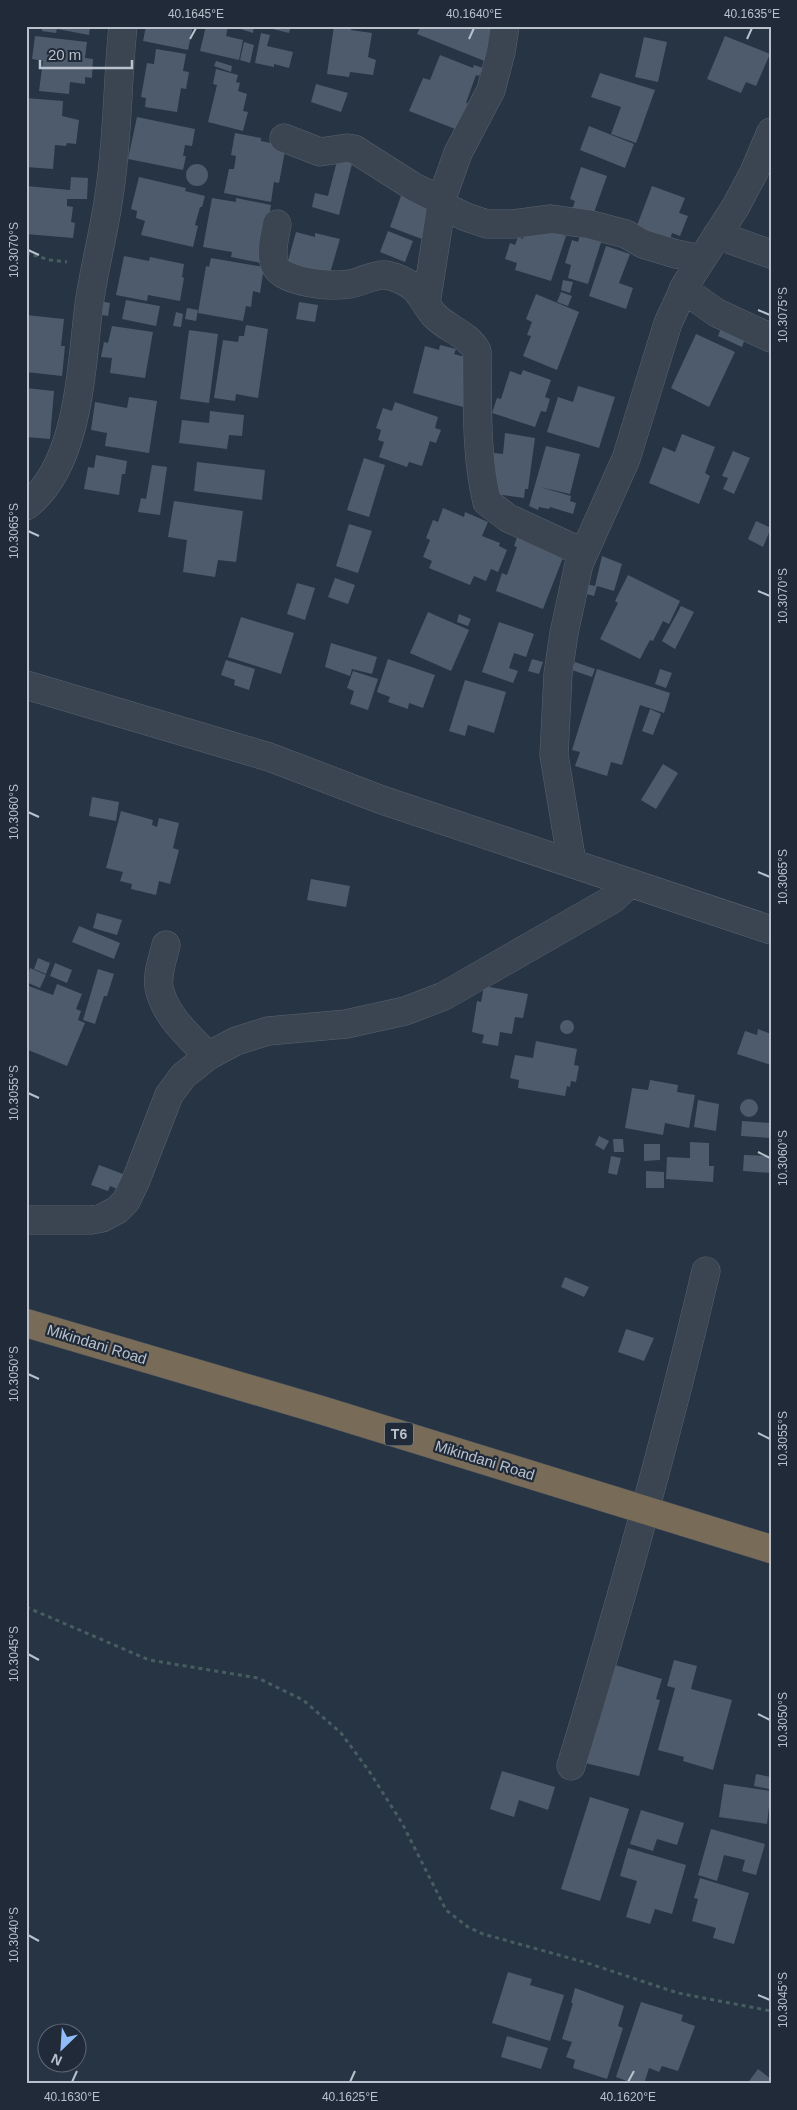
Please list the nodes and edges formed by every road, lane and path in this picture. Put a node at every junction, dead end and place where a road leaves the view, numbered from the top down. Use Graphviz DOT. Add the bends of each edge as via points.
graph roads {
  1 [pos="123,26"];
  2 [pos="506,26"];
  3 [pos="771,132"];
  4 [pos="284,138"];
  5 [pos="442,203"];
  6 [pos="277,224"];
  7 [pos="717,236"];
  8 [pos="26,253"];
  9 [pos="771,254"];
  10 [pos="701,259"];
  11 [pos="96,266"];
  12 [pos="684,289"];
  13 [pos="426,304"];
  14 [pos="771,338"];
  15 [pos="26,506"];
  16 [pos="584,553"];
  17 [pos="26,685"];
  18 [pos="572,863"];
  19 [pos="630,883"];
  20 [pos="771,930"];
  21 [pos="166,945"];
  22 [pos="208,1056"];
  23 [pos="26,1220"];
  24 [pos="706,1271"];
  25 [pos="26,1323"];
  26 [pos="644,1510"];
  27 [pos="771,1549"];
  28 [pos="26,1607"];
  29 [pos="571,1766"];
  30 [pos="771,2011"];
  1 -- 11 [label="street" via="109,196"];
  2 -- 5 [label="street" via="491,90 455,159"];
  3 -- 7 [label="street" via="754,172"];
  4 -- 5 [label="street" via="320,152 354,149"];
  5 -- 10 [label="street" via="466,217 487,224 552,219 588,224 626,234 661,250"];
  5 -- 13 [label="street"];
  6 -- 13 [label="street" via="274,263 281,273 333,286 386,275 412,287"];
  7 -- 9 [label="street"];
  7 -- 10 [label="street"];
  8 -- 11 [label="path" via="50,260"];
  10 -- 12 [label="street"];
  11 -- 15 [label="street" via="80,396 65,448 50,479"];
  12 -- 14 [label="street" via="717,314"];
  12 -- 16 [label="street" via="668,323 626,459"];
  13 -- 16 [label="street" via="477,351 478,436 487,502 508,518"];
  16 -- 18 [label="street" via="564,633 558,674 554,755"];
  17 -- 18 [label="street" via="269,757 382,800"];
  18 -- 19 [label="street"];
  19 -- 20 [label="street"];
  19 -- 22 [label="street" via="613,899 444,996 405,1011 346,1024 268,1031 236,1041"];
  21 -- 22 [label="street" via="159,986 164,1002 178,1024"];
  22 -- 23 [label="street" via="183,1076 169,1095 136,1180 126,1201 117,1210 91,1220"];
  24 -- 26 [label="street"];
  25 -- 26 [label="highway, Mikindani Road / T6"];
  26 -- 27 [label="highway, Mikindani Road / T6"];
  26 -- 29 [label="street"];
  28 -- 30 [label="path" via="150,1660 258,1678 302,1700 342,1733 402,1823 446,1910 468,1927 678,1993"];
}
